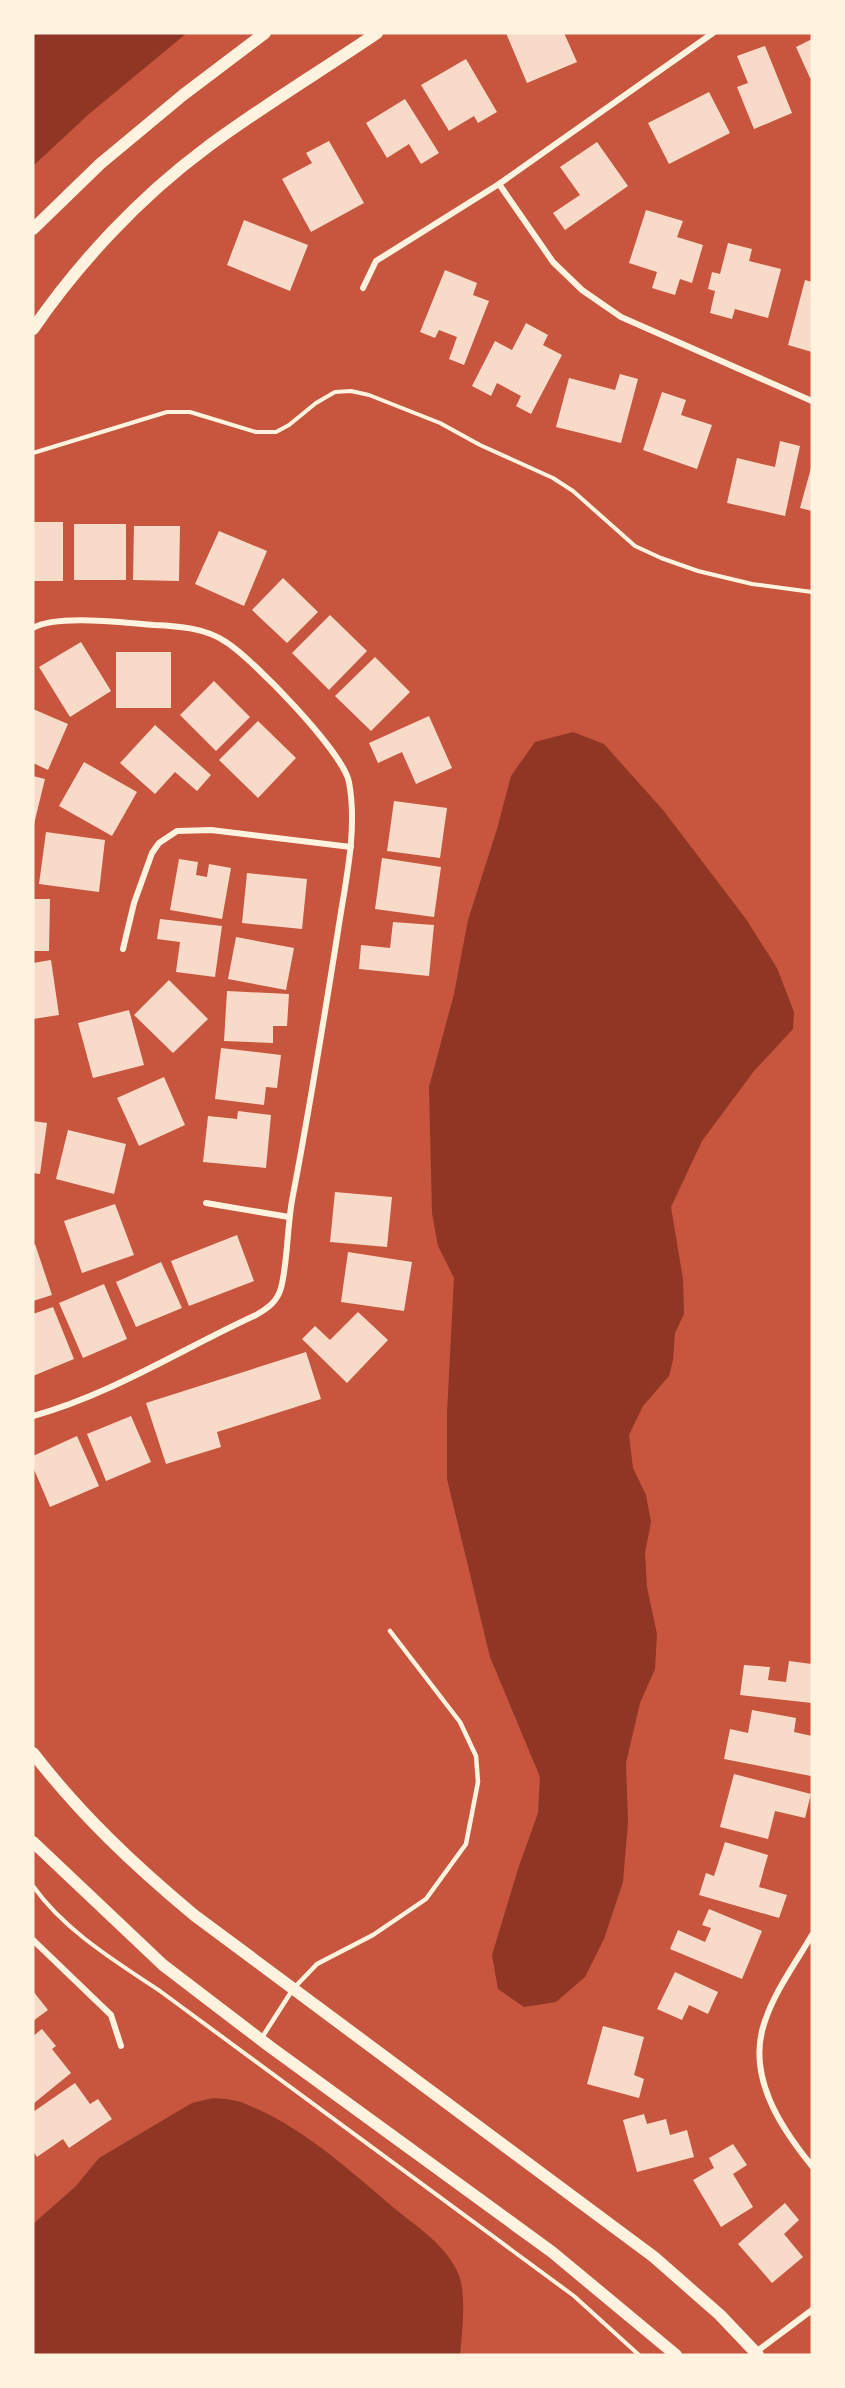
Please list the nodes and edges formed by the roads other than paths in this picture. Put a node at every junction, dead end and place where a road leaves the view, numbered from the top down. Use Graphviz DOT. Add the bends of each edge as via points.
graph roads {
  1 [pos="265,33"];
  2 [pos="377,33"];
  3 [pos="713,33"];
  4 [pos="499,184"];
  5 [pos="33,229"];
  6 [pos="363,288"];
  7 [pos="33,329"];
  8 [pos="812,401"];
  9 [pos="33,627"];
  10 [pos="351,848"];
  11 [pos="123,949"];
  12 [pos="206,1203"];
  13 [pos="289,1217"];
  14 [pos="33,1416"];
  15 [pos="390,1631"];
  16 [pos="33,1753"];
  17 [pos="33,1842"];
  18 [pos="812,1935"];
  19 [pos="33,1940"];
  20 [pos="293,1989"];
  21 [pos="261,2039"];
  22 [pos="121,2046"];
  23 [pos="812,2166"];
  24 [pos="812,2310"];
  25 [pos="756,2354"];
  26 [pos="675,2355"];
  1 -- 5 [label="main road" via="100,164"];
  2 -- 7 [label="main road" via="206,148 163,185 105,239"];
  3 -- 4 [label="street"];
  4 -- 6 [label="street" via="376,261"];
  4 -- 8 [label="street" via="553,262 582,290 621,317"];
  9 -- 10 [label="street" via="77,621 168,625 199,630 227,642 264,674 334,752 349,781"];
  10 -- 11 [label="street" via="211,830 177,831 152,853"];
  10 -- 13 [label="street"];
  12 -- 13 [label="street"];
  13 -- 14 [label="street" via="281,1287 268,1308 131,1378"];
  15 -- 20 [label="lane" via="460,1722 476,1756 478,1782 466,1844 426,1899 373,1935 317,1964"];
  16 -- 20 [label="main road" via="90,1822 135,1867"];
  17 -- 21 [label="main road" via="163,1965"];
  18 -- 23 [label="street" via="772,2004 760,2046 761,2069 772,2108"];
  19 -- 22 [label="street" via="111,2015"];
  20 -- 21 [label="lane"];
  20 -- 25 [label="main road" via="654,2257 704,2300"];
  21 -- 26 [label="main road" via="552,2252"];
  24 -- 25 [label="street"];
}
